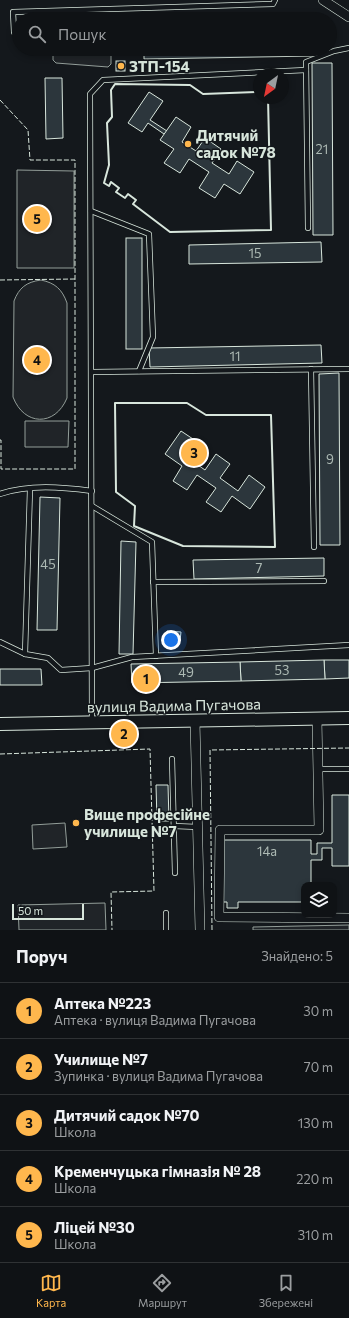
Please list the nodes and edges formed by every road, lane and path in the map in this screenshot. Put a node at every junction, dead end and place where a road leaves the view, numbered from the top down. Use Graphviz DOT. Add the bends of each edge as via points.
graph roads {
  1 [pos="275,0"];
  2 [pos="323,0"];
  3 [pos="334,3"];
  4 [pos="13,12"];
  5 [pos="349,17"];
  6 [pos="349,48"];
  7 [pos="337,50"];
  8 [pos="321,56"];
  9 [pos="306,70"];
  10 [pos="91,211"];
  11 [pos="308,228"];
  12 [pos="311,369"];
  13 [pos="349,369"];
  14 [pos="139,371"];
  15 [pos="92,372"];
  16 [pos="30,489"];
  17 [pos="92,491"];
  18 [pos="0,494"];
  19 [pos="92,506"];
  20 [pos="314,547"];
  21 [pos="324,581"];
  22 [pos="153,582"];
  23 [pos="0,642"];
  24 [pos="349,645"];
  25 [pos="25,654"];
  26 [pos="156,656"];
  27 [pos="92,668"];
  28 [pos="316,718"];
  29 [pos="349,718"];
  30 [pos="195,721"];
  31 [pos="92,723"];
  32 [pos="0,724"];
  33 [pos="172,759"];
  34 [pos="318,769"];
  35 [pos="349,769"];
  36 [pos="174,826"];
  37 [pos="198,827"];
  38 [pos="175,873"];
  39 [pos="166,913"];
  40 [pos="349,918"];
  41 [pos="166,930"];
  42 [pos="200,930"];
  1 -- 4 [label="lane" via="273,4"];
  2 -- 3 [label="street"];
  3 -- 5 [label="street"];
  6 -- 7 [label="lane"];
  8 -- 9 [label="lane" via="306,62"];
  9 -- 10 [label="lane" via="103,80 90,94"];
  9 -- 11 [label="lane"];
  10 -- 14 [label="lane" via="149,234 153,337"];
  10 -- 15 [label="lane"];
  12 -- 13 [label="lane"];
  12 -- 14 [label="lane"];
  12 -- 20 [label="lane"];
  14 -- 15 [label="lane"];
  15 -- 17 [label="lane"];
  16 -- 17 [label="lane" via="60,487"];
  16 -- 18 [label="lane"];
  16 -- 25 [label="lane"];
  17 -- 19 [label="lane"];
  19 -- 22 [label="lane" via="152,542"];
  19 -- 27 [label="lane"];
  21 -- 22 [label="lane"];
  22 -- 26 [label="lane"];
  23 -- 25 [label="lane"];
  24 -- 26 [label="lane"];
  25 -- 27 [label="lane" via="48,658 61,670"];
  26 -- 27 [label="lane" via="132,657"];
  27 -- 31 [label="lane"];
  28 -- 29 [label="street, вулиця Вадима Пугачова"];
  28 -- 30 [label="street, вулиця Вадима Пугачова"];
  28 -- 34 [label="street"];
  30 -- 31 [label="street, вулиця Вадима Пугачова"];
  30 -- 37 [label="street"];
  31 -- 32 [label="street, вулиця Вадима Пугачова"];
  33 -- 36 [label="lane"];
  34 -- 35 [label="lane"];
  34 -- 40 [label="street" via="319,830 220,830 219,917"];
  36 -- 37 [label="lane"];
  36 -- 38 [label="lane"];
  37 -- 42 [label="street"];
  39 -- 41 [label="lane"];
}
